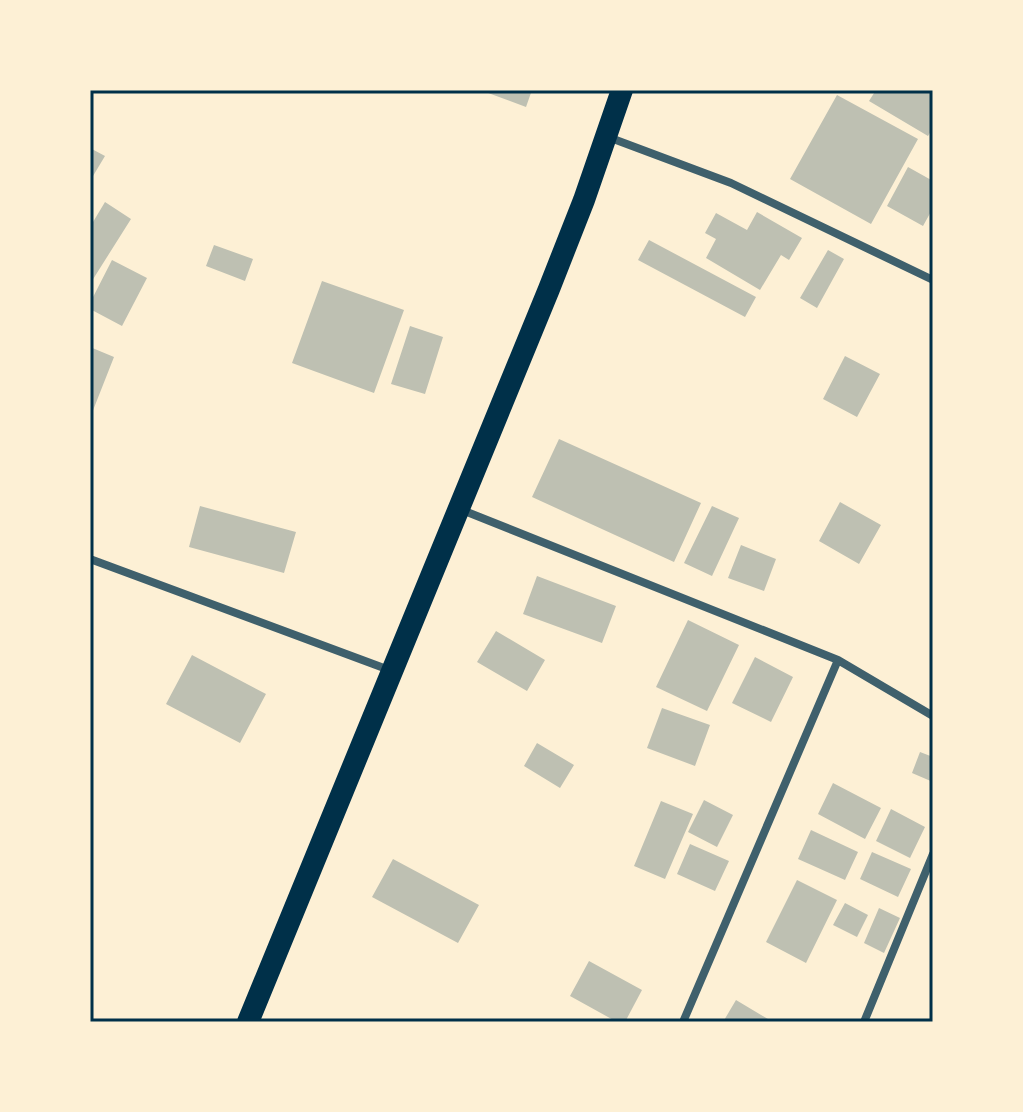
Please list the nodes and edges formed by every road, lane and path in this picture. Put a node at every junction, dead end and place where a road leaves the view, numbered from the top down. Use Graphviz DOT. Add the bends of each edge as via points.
graph roads {
  1 [pos="622,90"];
  2 [pos="606,136"];
  3 [pos="933,280"];
  4 [pos="458,509"];
  5 [pos="90,559"];
  6 [pos="838,660"];
  7 [pos="393,671"];
  8 [pos="933,716"];
  9 [pos="933,854"];
  10 [pos="248,1022"];
  11 [pos="683,1022"];
  12 [pos="864,1022"];
  1 -- 2 [label="highway"];
  2 -- 3 [label="street" via="731,183"];
  2 -- 4 [label="highway"];
  4 -- 6 [label="street"];
  4 -- 7 [label="highway"];
  5 -- 7 [label="street"];
  6 -- 8 [label="street"];
  6 -- 11 [label="street"];
  7 -- 10 [label="highway"];
  9 -- 12 [label="street"];
}
